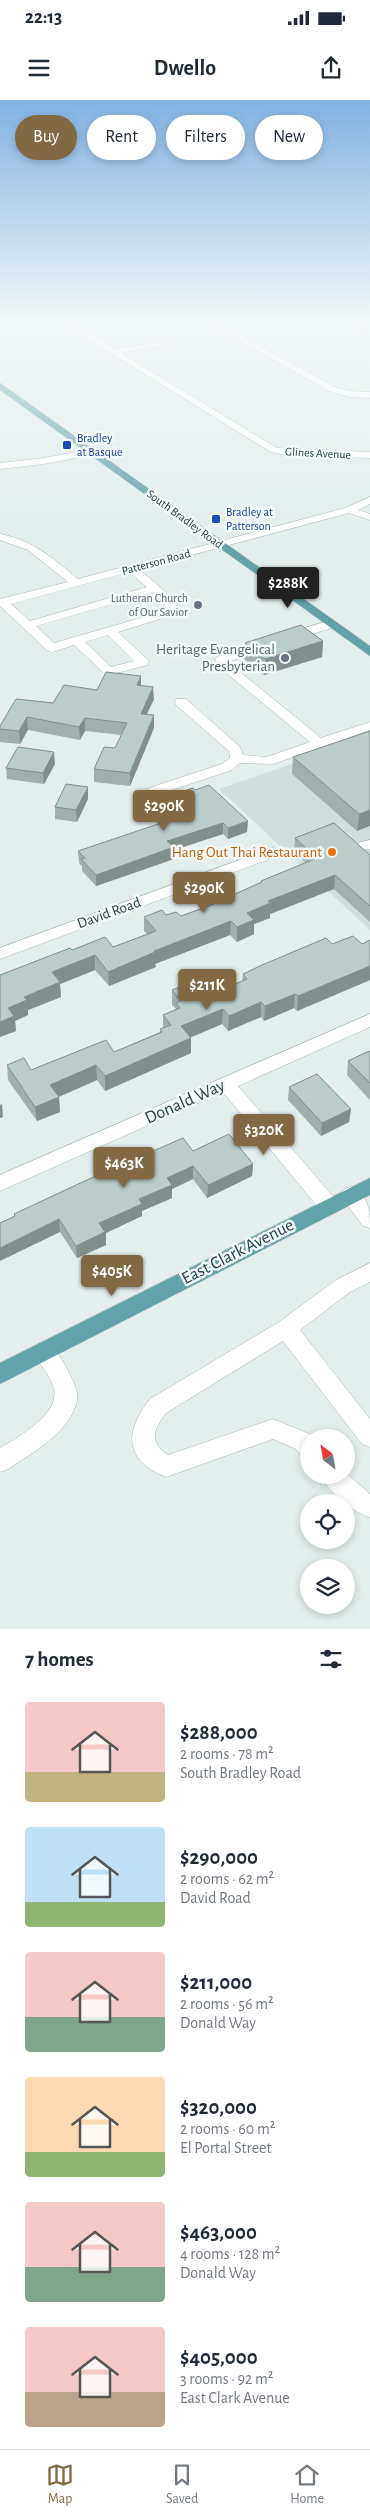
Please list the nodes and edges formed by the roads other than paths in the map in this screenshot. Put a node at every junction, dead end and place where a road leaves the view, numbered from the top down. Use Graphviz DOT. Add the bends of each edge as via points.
graph roads {
  1 [pos="8,391"];
  2 [pos="19,391"];
  3 [pos="178,391"];
  4 [pos="340,391"];
  5 [pos="370,395"];
  6 [pos="99,452"];
  7 [pos="370,455"];
  8 [pos="0,466"];
  9 [pos="370,500"];
  10 [pos="349,510"];
  11 [pos="370,517"];
  12 [pos="0,537"];
  13 [pos="227,543"];
  14 [pos="131,568"];
  15 [pos="76,583"];
  16 [pos="156,588"];
  17 [pos="2,603"];
  18 [pos="331,624"];
  19 [pos="27,625"];
  20 [pos="109,630"];
  21 [pos="370,640"];
  22 [pos="77,641"];
  23 [pos="370,652"];
  24 [pos="181,702"];
  25 [pos="370,726"];
  26 [pos="319,743"];
  27 [pos="237,759"];
  28 [pos="154,791"];
  29 [pos="275,852"];
  30 [pos="0,954"];
  31 [pos="370,1020"];
  32 [pos="226,1084"];
  33 [pos="0,1183"];
  34 [pos="370,1186"];
  35 [pos="350,1196"];
  36 [pos="329,1206"];
  37 [pos="370,1220"];
  38 [pos="370,1272"];
  39 [pos="286,1328"];
  40 [pos="44,1352"];
  41 [pos="0,1374"];
  42 [pos="370,1437"];
  43 [pos="300,1440"];
  44 [pos="0,1461"];
  45 [pos="342,1484"];
  46 [pos="370,1506"];
  1 -- 6 [label="main road, South Bradley Road"];
  2 -- 6 [label="main road, South Bradley Road"];
  3 -- 7 [label="street, Glines Avenue" via="274,450"];
  4 -- 5 [label="street"];
  6 -- 8 [label="street"];
  6 -- 13 [label="main road, South Bradley Road"];
  9 -- 10 [label="street, Patterson Road"];
  10 -- 11 [label="street"];
  10 -- 13 [label="street, Patterson Road"];
  12 -- 15 [label="street" via="33,547"];
  13 -- 14 [label="street, Patterson Road"];
  13 -- 18 [label="main road, South Bradley Road"];
  13 -- 21 [label="main road, South Bradley Road"];
  14 -- 15 [label="street, Patterson Road"];
  14 -- 16 [label="street"];
  15 -- 17 [label="street, Patterson Road"];
  16 -- 19 [label="street"];
  16 -- 20 [label="street" via="172,603 162,615"];
  17 -- 19 [label="street"];
  18 -- 23 [label="main road, South Bradley Road"];
  18 -- 26 [label="street" via="221,660"];
  19 -- 22 [label="street" via="52,648"];
  20 -- 22 [label="street"];
  20 -- 22 [label="street" via="143,662 109,672"];
  24 -- 27 [label="street" via="235,750"];
  25 -- 26 [label="street"];
  26 -- 27 [label="street" via="268,761"];
  27 -- 28 [label="street" via="227,767"];
  29 -- 30 [label="street, David Road"];
  31 -- 32 [label="street, Donald Way"];
  32 -- 33 [label="street, Donald Way"];
  32 -- 36 [label="street"];
  34 -- 35 [label="main road, East Clark Avenue"];
  35 -- 36 [label="main road, East Clark Avenue"];
  35 -- 37 [label="street"];
  36 -- 40 [label="main road, East Clark Avenue"];
  38 -- 39 [label="street" via="343,1286"];
  39 -- 42 [label="street"];
  39 -- 43 [label="street" via="158,1406 145,1422 141,1437 151,1458 166,1466 273,1429"];
  40 -- 41 [label="main road, East Clark Avenue"];
  40 -- 44 [label="street" via="66,1390 64,1409 51,1426"];
  45 -- 46 [label="street"];
}
